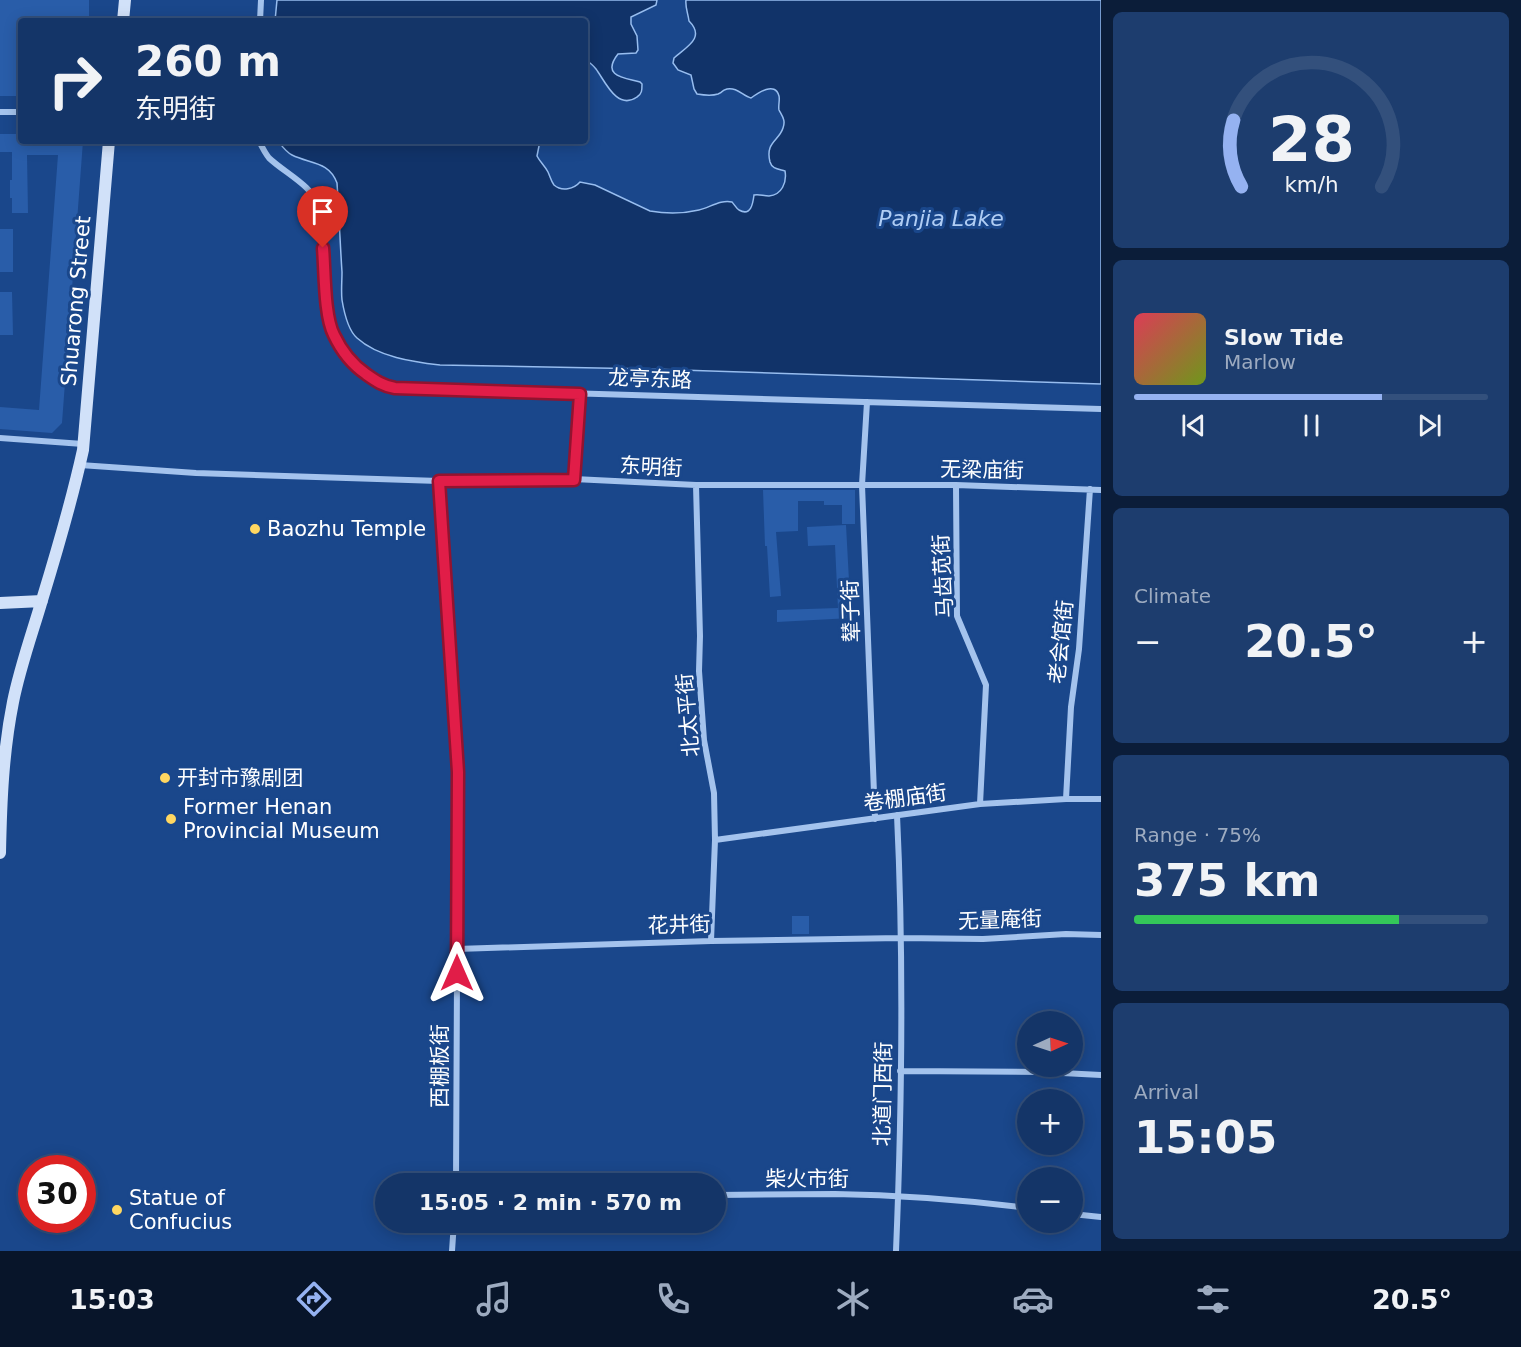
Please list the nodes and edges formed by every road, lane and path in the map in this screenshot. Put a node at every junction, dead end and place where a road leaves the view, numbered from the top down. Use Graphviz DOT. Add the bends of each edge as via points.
graph roads {
  1 [pos="126,0"];
  2 [pos="261,0"];
  3 [pos="123,18"];
  4 [pos="260,18"];
  5 [pos="0,112"];
  6 [pos="18,112"];
  7 [pos="109,144"];
  8 [pos="261,144"];
  9 [pos="580,394"];
  10 [pos="867,402"];
  11 [pos="1101,409"];
  12 [pos="0,438"];
  13 [pos="84,444"];
  14 [pos="80,465"];
  15 [pos="574,480"];
  16 [pos="439,481"];
  17 [pos="696,485"];
  18 [pos="862,485"];
  19 [pos="956,485"];
  20 [pos="1090,489"];
  21 [pos="1101,490"];
  22 [pos="42,602"];
  23 [pos="0,603"];
  24 [pos="1066,799"];
  25 [pos="1101,799"];
  26 [pos="980,804"];
  27 [pos="897,815"];
  28 [pos="875,819"];
  29 [pos="715,840"];
  30 [pos="0,853"];
  31 [pos="1101,935"];
  32 [pos="901,938"];
  33 [pos="711,941"];
  34 [pos="458,949"];
  35 [pos="900,1071"];
  36 [pos="1101,1075"];
  37 [pos="456,1173"];
  38 [pos="726,1195"];
  39 [pos="898,1197"];
  40 [pos="1017,1207"];
  41 [pos="1083,1215"];
  42 [pos="1101,1217"];
  43 [pos="453,1233"];
  44 [pos="452,1251"];
  45 [pos="896,1251"];
  1 -- 3 [label="street"];
  2 -- 4 [label="street"];
  5 -- 6 [label="street"];
  7 -- 13 [label="street, Shuarong Street"];
  8 -- 9 [label="street, 龙亭东路" via="267,156 318,201 327,309 333,334 359,369 383,386 395,388"];
  9 -- 10 [label="street, 龙亭东路"];
  9 -- 15 [label="street"];
  10 -- 11 [label="street, 龙亭东路"];
  10 -- 18 [label="street, 辇子街"];
  12 -- 13 [label="street"];
  13 -- 14 [label="street, Shuarong Street"];
  14 -- 16 [label="street, 东明街"];
  14 -- 22 [label="street, Shuarong Street"];
  15 -- 16 [label="street, 东明街"];
  15 -- 17 [label="street, 东明街"];
  16 -- 34 [label="street, 西棚板街" via="458,772"];
  17 -- 18 [label="street, 东明街"];
  17 -- 29 [label="street, 北太平街" via="699,671 704,740 714,793"];
  18 -- 19 [label="street, 无梁庙街"];
  18 -- 28 [label="street, 辇子街"];
  19 -- 20 [label="street, 无梁庙街"];
  19 -- 26 [label="street, 马齿苋街" via="957,616 986,685"];
  20 -- 21 [label="street, 无梁庙街"];
  20 -- 24 [label="street, 老会馆街"];
  22 -- 23 [label="street"];
  22 -- 30 [label="street, Shuarong Street" via="13,703 5,753"];
  24 -- 25 [label="street, 卷棚庙街"];
  24 -- 26 [label="street, 卷棚庙街"];
  26 -- 27 [label="street, 卷棚庙街"];
  27 -- 28 [label="street, 卷棚庙街"];
  27 -- 32 [label="street, 北道门西街"];
  28 -- 29 [label="street, 卷棚庙街"];
  29 -- 33 [label="street, 北太平街"];
  31 -- 32 [label="street, 无量庵街"];
  32 -- 33 [label="street, 花井街"];
  32 -- 35 [label="street, 北道门西街"];
  33 -- 34 [label="street, 花井街"];
  34 -- 37 [label="street, 西棚板街"];
  35 -- 36 [label="street"];
  35 -- 39 [label="street, 北道门西街"];
  38 -- 39 [label="street, 柴火市街"];
  39 -- 40 [label="street, 柴火市街"];
  39 -- 45 [label="street, 北道门西街"];
  41 -- 42 [label="street"];
  43 -- 44 [label="street"];
}
